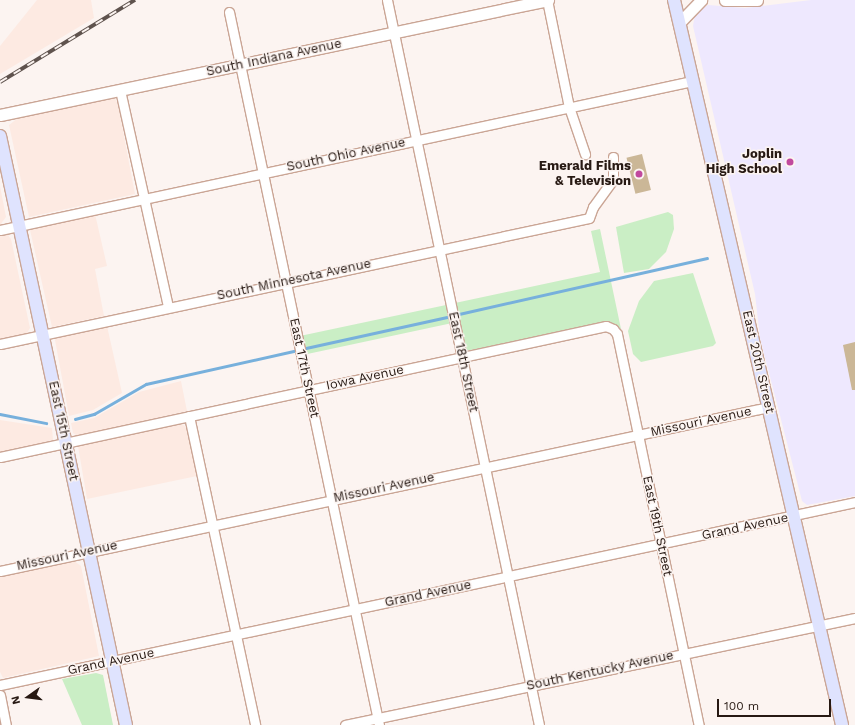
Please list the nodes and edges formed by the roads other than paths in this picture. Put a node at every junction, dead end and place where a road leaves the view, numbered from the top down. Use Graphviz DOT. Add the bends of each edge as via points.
graph roads {
  1 [pos="386,0"];
  2 [pos="547,0"];
  3 [pos="674,0"];
  4 [pos="701,0"];
  5 [pos="725,0"];
  6 [pos="757,0"];
  7 [pos="229,12"];
  8 [pos="679,23"];
  9 [pos="393,33"];
  10 [pos="240,65"];
  11 [pos="692,81"];
  12 [pos="120,90"];
  13 [pos="569,108"];
  14 [pos="0,115"];
  15 [pos="0,136"];
  16 [pos="416,140"];
  17 [pos="585,154"];
  18 [pos="613,157"];
  19 [pos="263,173"];
  20 [pos="144,198"];
  21 [pos="19,225"];
  22 [pos="0,230"];
  23 [pos="439,249"];
  24 [pos="286,282"];
  25 [pos="168,307"];
  26 [pos="613,329"];
  27 [pos="42,335"];
  28 [pos="0,344"];
  29 [pos="462,358"];
  30 [pos="308,390"];
  31 [pos="769,407"];
  32 [pos="189,416"];
  33 [pos="638,435"];
  34 [pos="65,443"];
  35 [pos="0,457"];
  36 [pos="485,467"];
  37 [pos="331,499"];
  38 [pos="855,502"];
  39 [pos="795,516"];
  40 [pos="213,525"];
  41 [pos="661,545"];
  42 [pos="88,551"];
  43 [pos="0,571"];
  44 [pos="508,578"];
  45 [pos="355,609"];
  46 [pos="855,618"];
  47 [pos="819,626"];
  48 [pos="236,634"];
  49 [pos="684,653"];
  50 [pos="112,662"];
  51 [pos="0,685"];
  52 [pos="531,685"];
  53 [pos="0,695"];
  54 [pos="378,721"];
  55 [pos="6,725"];
  56 [pos="126,725"];
  57 [pos="255,725"];
  58 [pos="345,725"];
  59 [pos="539,725"];
  60 [pos="699,725"];
  61 [pos="842,725"];
  1 -- 9 [label="street, East 18th Street"];
  2 -- 9 [label="street, South Indiana Avenue"];
  2 -- 13 [label="street"];
  3 -- 8 [label="main road, East 20th Street"];
  4 -- 8 [label="street"];
  5 -- 6 [label="street"];
  7 -- 10 [label="street, East 17th Street"];
  8 -- 11 [label="main road, East 20th Street"];
  9 -- 10 [label="street, South Indiana Avenue"];
  9 -- 16 [label="street, East 18th Street"];
  10 -- 12 [label="street, South Indiana Avenue"];
  10 -- 19 [label="street, East 17th Street"];
  11 -- 13 [label="street, South Ohio Avenue"];
  11 -- 31 [label="main road, East 20th Street"];
  12 -- 14 [label="street, South Indiana Avenue"];
  12 -- 20 [label="street"];
  13 -- 16 [label="street, South Ohio Avenue"];
  13 -- 17 [label="street"];
  15 -- 21 [label="main road, East 15th Street"];
  16 -- 19 [label="street, South Ohio Avenue"];
  16 -- 23 [label="street, East 18th Street"];
  18 -- 23 [label="street, South Minnesota Avenue" via="613,179 593,207 589,218"];
  19 -- 20 [label="street, South Ohio Avenue"];
  19 -- 24 [label="street, East 17th Street"];
  20 -- 21 [label="street, South Ohio Avenue"];
  20 -- 25 [label="street"];
  21 -- 22 [label="street, South Ohio Avenue"];
  21 -- 27 [label="main road, East 15th Street"];
  23 -- 24 [label="street, South Minnesota Avenue"];
  23 -- 29 [label="street, East 18th Street"];
  24 -- 25 [label="street, South Minnesota Avenue"];
  24 -- 30 [label="street, East 17th Street"];
  25 -- 27 [label="street, South Minnesota Avenue"];
  26 -- 29 [label="street, Iowa Avenue" via="606,326"];
  26 -- 33 [label="street, East 19th Street" via="617,334"];
  27 -- 28 [label="street, South Minnesota Avenue"];
  27 -- 34 [label="main road, East 15th Street"];
  29 -- 30 [label="street, Iowa Avenue"];
  29 -- 36 [label="street, East 18th Street"];
  30 -- 32 [label="street, Iowa Avenue"];
  30 -- 37 [label="street, East 17th Street"];
  31 -- 33 [label="street, Missouri Avenue"];
  31 -- 39 [label="main road, East 20th Street"];
  32 -- 34 [label="street, Iowa Avenue"];
  32 -- 40 [label="street"];
  33 -- 36 [label="street, Missouri Avenue"];
  33 -- 41 [label="street, East 19th Street"];
  34 -- 35 [label="street, Iowa Avenue"];
  34 -- 42 [label="main road, East 15th Street"];
  36 -- 37 [label="street, Missouri Avenue"];
  36 -- 44 [label="street, East 18th Street"];
  37 -- 40 [label="street, Missouri Avenue"];
  37 -- 45 [label="street, East 17th Street"];
  38 -- 39 [label="street, Grand Avenue"];
  39 -- 41 [label="street, Grand Avenue"];
  39 -- 47 [label="main road, East 20th Street"];
  40 -- 42 [label="street, Missouri Avenue"];
  40 -- 48 [label="street"];
  41 -- 44 [label="street, Grand Avenue"];
  41 -- 49 [label="street, East 19th Street"];
  42 -- 43 [label="street, Missouri Avenue"];
  42 -- 50 [label="main road, East 15th Street"];
  44 -- 45 [label="street, Grand Avenue"];
  44 -- 52 [label="street, East 18th Street"];
  45 -- 48 [label="street, Grand Avenue"];
  45 -- 54 [label="street, East 17th Street"];
  46 -- 47 [label="street, South Kentucky Avenue"];
  47 -- 49 [label="street, South Kentucky Avenue"];
  47 -- 61 [label="main road, East 20th Street"];
  48 -- 50 [label="street, Grand Avenue"];
  48 -- 57 [label="street"];
  49 -- 52 [label="street, South Kentucky Avenue"];
  49 -- 60 [label="street, East 19th Street"];
  50 -- 51 [label="street, Grand Avenue"];
  50 -- 56 [label="main road, East 15th Street"];
  52 -- 54 [label="street, South Kentucky Avenue"];
  52 -- 59 [label="street, East 18th Street"];
  53 -- 55 [label="street"];
  54 -- 58 [label="street, South Kentucky Avenue"];
}
